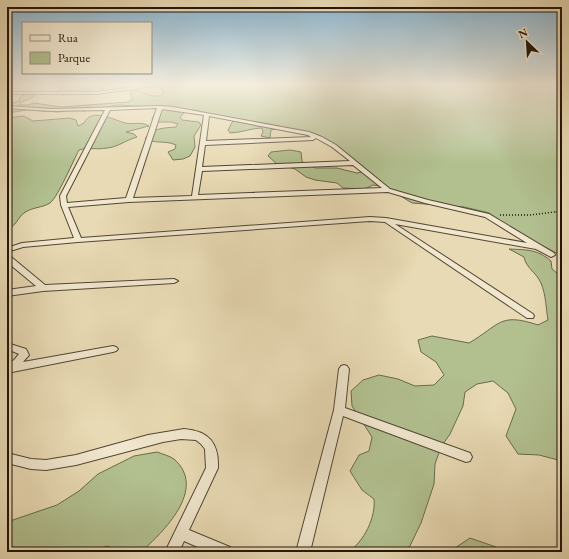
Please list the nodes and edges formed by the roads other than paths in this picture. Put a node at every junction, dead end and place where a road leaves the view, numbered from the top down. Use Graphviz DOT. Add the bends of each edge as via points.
graph roads {
  1 [pos="107,111"];
  2 [pos="159,111"];
  3 [pos="187,111"];
  4 [pos="207,114"];
  5 [pos="320,138"];
  6 [pos="204,143"];
  7 [pos="354,163"];
  8 [pos="199,169"];
  9 [pos="388,190"];
  10 [pos="195,197"];
  11 [pos="129,200"];
  12 [pos="64,205"];
  13 [pos="386,220"];
  14 [pos="78,240"];
  15 [pos="536,246"];
  16 [pos="7,250"];
  17 [pos="552,255"];
  18 [pos="7,258"];
  19 [pos="174,281"];
  20 [pos="43,288"];
  21 [pos="7,293"];
  22 [pos="530,316"];
  23 [pos="7,346"];
  24 [pos="113,349"];
  25 [pos="7,369"];
  26 [pos="344,370"];
  27 [pos="339,410"];
  28 [pos="466,457"];
  29 [pos="7,458"];
  30 [pos="181,533"];
  31 [pos="172,552"];
  32 [pos="224,552"];
  33 [pos="304,552"];
  1 -- 12 [label="street" via="65,190"];
  2 -- 11 [label="street"];
  3 -- 4 [label="street"];
  4 -- 5 [label="street"];
  4 -- 6 [label="street"];
  5 -- 6 [label="street"];
  5 -- 7 [label="street"];
  6 -- 8 [label="street"];
  7 -- 8 [label="street"];
  7 -- 9 [label="street"];
  8 -- 10 [label="street"];
  9 -- 10 [label="street"];
  9 -- 15 [label="street" via="427,202 487,215"];
  10 -- 11 [label="street"];
  11 -- 12 [label="street"];
  12 -- 14 [label="street"];
  13 -- 14 [label="street"];
  13 -- 15 [label="street"];
  13 -- 22 [label="street"];
  14 -- 16 [label="street"];
  15 -- 17 [label="street"];
  18 -- 20 [label="street"];
  19 -- 20 [label="street"];
  20 -- 21 [label="street"];
  23 -- 25 [label="street" via="23,351 24,355 18,363"];
  24 -- 25 [label="street"];
  26 -- 27 [label="street"];
  27 -- 28 [label="street"];
  27 -- 33 [label="street"];
  29 -- 30 [label="street" via="45,465 137,442 186,434 196,436 206,441 212,449 212,468"];
  30 -- 31 [label="street"];
  30 -- 32 [label="street"];
}
